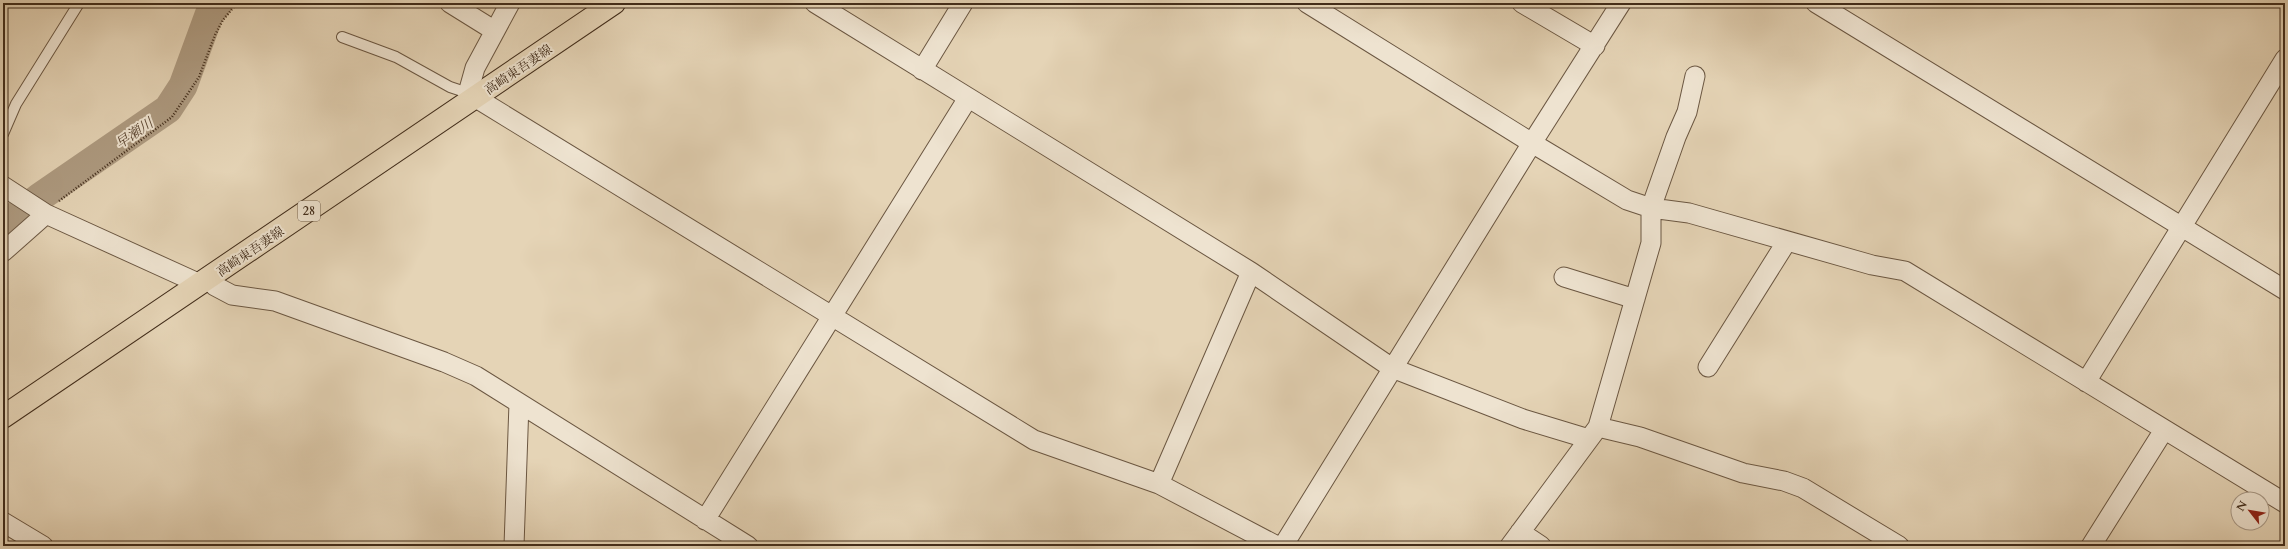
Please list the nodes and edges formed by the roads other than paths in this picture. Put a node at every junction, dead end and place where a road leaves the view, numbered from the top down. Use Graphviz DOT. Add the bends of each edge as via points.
graph roads {
  1 [pos="79,3"];
  2 [pos="450,3"];
  3 [pos="510,3"];
  4 [pos="614,3"];
  5 [pos="815,3"];
  6 [pos="963,3"];
  7 [pos="1307,3"];
  8 [pos="1522,3"];
  9 [pos="1621,3"];
  10 [pos="1816,3"];
  11 [pos="495,31"];
  12 [pos="342,37"];
  13 [pos="1595,46"];
  14 [pos="2285,58"];
  15 [pos="922,70"];
  16 [pos="1695,76"];
  17 [pos="472,95"];
  18 [pos="968,98"];
  19 [pos="3,134"];
  20 [pos="1532,143"];
  21 [pos="9,190"];
  22 [pos="48,208"];
  23 [pos="1651,208"];
  24 [pos="2180,227"];
  25 [pos="1787,241"];
  26 [pos="3,252"];
  27 [pos="1251,272"];
  28 [pos="1564,276"];
  29 [pos="204,282"];
  30 [pos="2285,290"];
  31 [pos="1635,299"];
  32 [pos="831,316"];
  33 [pos="1708,367"];
  34 [pos="1392,368"];
  35 [pos="2086,382"];
  36 [pos="519,403"];
  37 [pos="3,417"];
  38 [pos="2164,430"];
  39 [pos="1593,433"];
  40 [pos="1159,484"];
  41 [pos="2285,503"];
  42 [pos="706,520"];
  43 [pos="3,522"];
  44 [pos="1515,539"];
  45 [pos="43,546"];
  46 [pos="514,546"];
  47 [pos="748,546"];
  48 [pos="1277,546"];
  49 [pos="1283,546"];
  50 [pos="1541,546"];
  51 [pos="1899,546"];
  52 [pos="2091,546"];
  1 -- 19 [label="lane" via="19,98"];
  2 -- 11 [label="street"];
  3 -- 11 [label="street"];
  4 -- 17 [label="main road, 高崎東吾妻線 / 28"];
  5 -- 15 [label="street"];
  6 -- 15 [label="street"];
  7 -- 20 [label="street"];
  8 -- 13 [label="street"];
  9 -- 13 [label="street"];
  10 -- 24 [label="street"];
  11 -- 17 [label="street" via="475,68"];
  12 -- 17 [label="lane" via="396,57 450,87"];
  13 -- 20 [label="street"];
  14 -- 24 [label="street"];
  15 -- 18 [label="street"];
  16 -- 23 [label="street" via="1687,112"];
  17 -- 29 [label="main road, 高崎東吾妻線 / 28"];
  17 -- 32 [label="street"];
  18 -- 27 [label="street"];
  18 -- 32 [label="street"];
  20 -- 23 [label="street" via="1627,200"];
  20 -- 34 [label="street"];
  21 -- 22 [label="street"];
  22 -- 26 [label="street"];
  22 -- 29 [label="street"];
  23 -- 25 [label="street" via="1689,213"];
  23 -- 31 [label="street" via="1651,243"];
  24 -- 30 [label="street"];
  24 -- 35 [label="street"];
  25 -- 33 [label="street"];
  25 -- 35 [label="street" via="1872,265 1905,271"];
  27 -- 34 [label="street"];
  27 -- 40 [label="street"];
  28 -- 31 [label="street"];
  29 -- 36 [label="street" via="232,295 275,301 444,362 476,376"];
  29 -- 37 [label="main road, 高崎東吾妻線 / 28"];
  31 -- 39 [label="street"];
  32 -- 40 [label="street" via="1034,440"];
  32 -- 42 [label="street"];
  34 -- 39 [label="street" via="1523,419"];
  34 -- 49 [label="street"];
  35 -- 38 [label="street"];
  36 -- 42 [label="street"];
  36 -- 46 [label="street"];
  38 -- 41 [label="street"];
  38 -- 52 [label="street"];
  39 -- 44 [label="street"];
  39 -- 51 [label="street" via="1640,436 1743,473 1803,488"];
  40 -- 48 [label="street"];
  42 -- 47 [label="street"];
  43 -- 45 [label="street"];
  44 -- 50 [label="street"];
}
